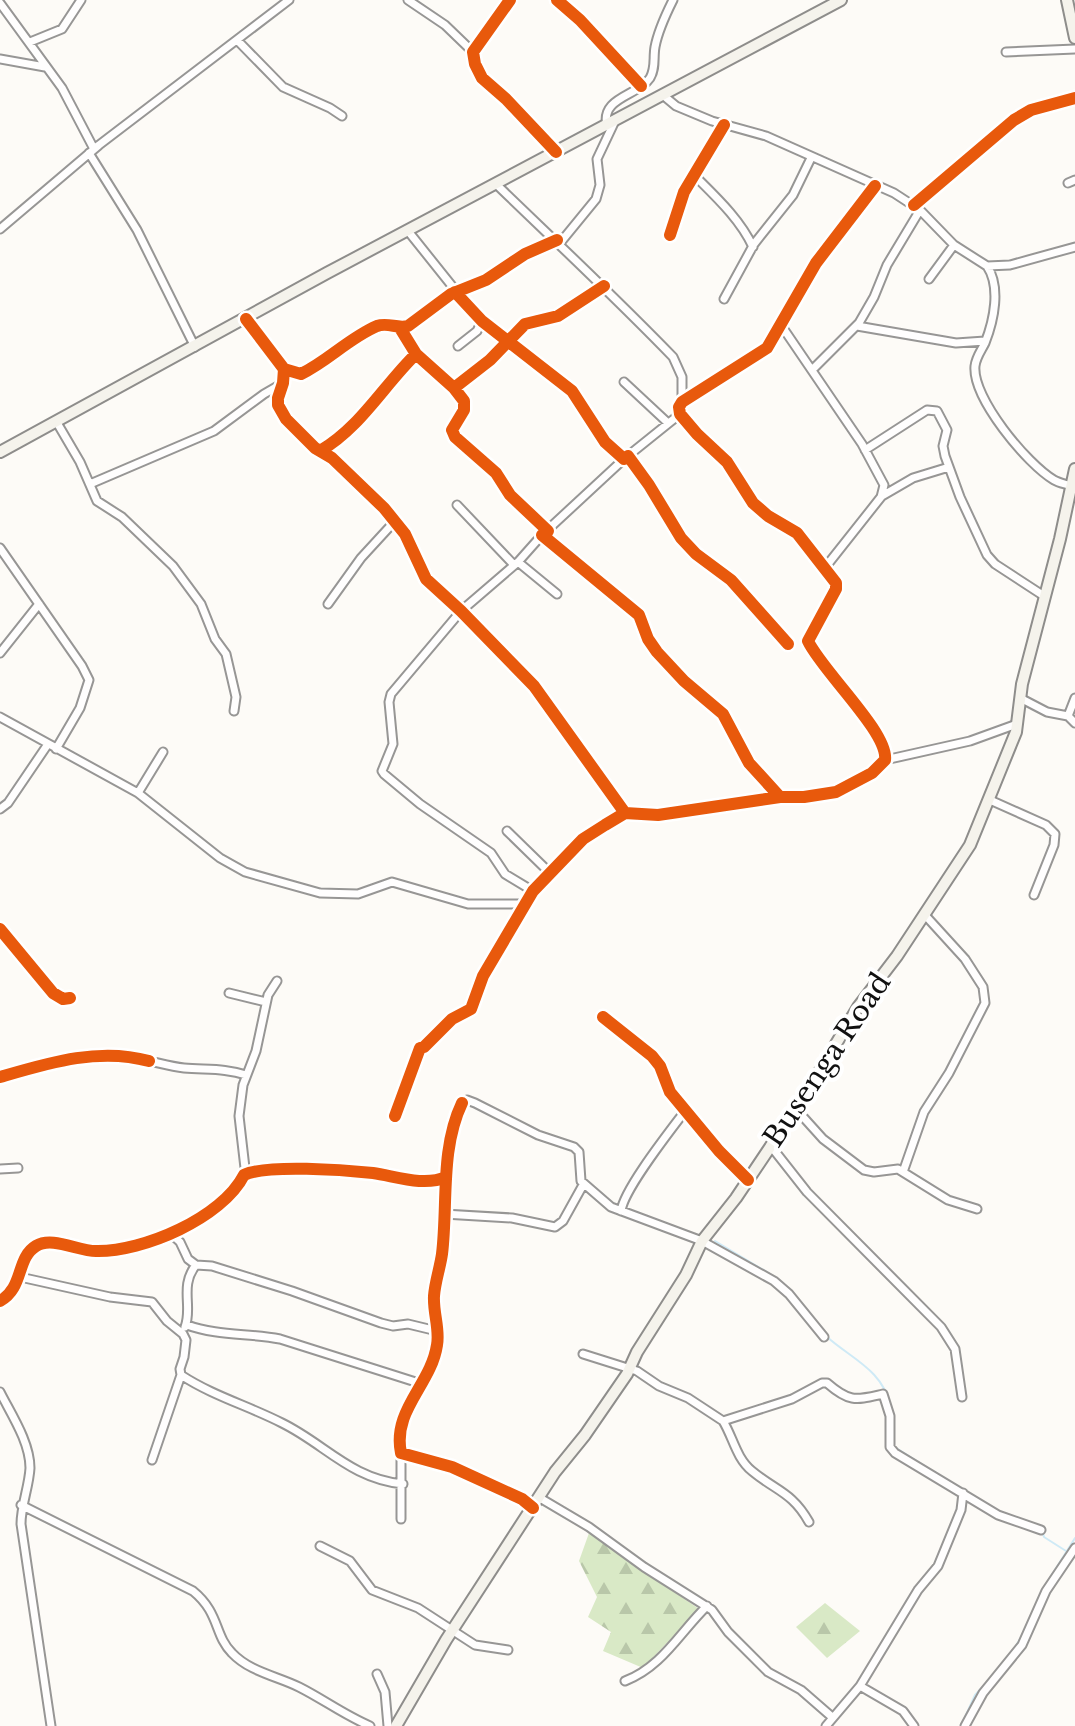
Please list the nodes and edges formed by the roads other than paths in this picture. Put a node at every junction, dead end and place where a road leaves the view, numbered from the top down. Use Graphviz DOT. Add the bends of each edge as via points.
graph roads {
  1 [pos="81,0"];
  2 [pos="289,0"];
  3 [pos="408,0"];
  4 [pos="510,0"];
  5 [pos="557,0"];
  6 [pos="673,0"];
  7 [pos="841,0"];
  8 [pos="1067,0"];
  9 [pos="0,3"];
  10 [pos="1075,38"];
  11 [pos="238,41"];
  12 [pos="30,42"];
  13 [pos="1075,49"];
  14 [pos="473,52"];
  15 [pos="1006,52"];
  16 [pos="0,59"];
  17 [pos="45,67"];
  18 [pos="641,86"];
  19 [pos="664,96"];
  20 [pos="1075,98"];
  21 [pos="342,116"];
  22 [pos="610,124"];
  23 [pos="724,125"];
  24 [pos="92,151"];
  25 [pos="556,152"];
  26 [pos="811,158"];
  27 [pos="694,175"];
  28 [pos="496,184"];
  29 [pos="875,186"];
  30 [pos="917,207"];
  31 [pos="2,224"];
  32 [pos="408,231"];
  33 [pos="670,235"];
  34 [pos="558,242"];
  35 [pos="954,245"];
  36 [pos="753,247"];
  37 [pos="1075,247"];
  38 [pos="987,266"];
  39 [pos="929,279"];
  40 [pos="604,286"];
  41 [pos="455,292"];
  42 [pos="724,299"];
  43 [pos="246,319"];
  44 [pos="482,321"];
  45 [pos="781,325"];
  46 [pos="857,326"];
  47 [pos="400,328"];
  48 [pos="985,341"];
  49 [pos="508,342"];
  50 [pos="458,346"];
  51 [pos="195,347"];
  52 [pos="416,354"];
  53 [pos="284,369"];
  54 [pos="813,369"];
  55 [pos="624,382"];
  56 [pos="283,383"];
  57 [pos="454,388"];
  58 [pos="682,402"];
  59 [pos="680,414"];
  60 [pos="56,421"];
  61 [pos="668,423"];
  62 [pos="865,450"];
  63 [pos="320,451"];
  64 [pos="0,452"];
  65 [pos="626,458"];
  66 [pos="949,467"];
  67 [pos="1075,469"];
  68 [pos="90,484"];
  69 [pos="1071,486"];
  70 [pos="881,497"];
  71 [pos="457,505"];
  72 [pos="395,521"];
  73 [pos="545,533"];
  74 [pos="0,548"];
  75 [pos="516,563"];
  76 [pos="824,569"];
  77 [pos="557,594"];
  78 [pos="1044,596"];
  79 [pos="39,604"];
  80 [pos="328,604"];
  81 [pos="461,611"];
  82 [pos="788,644"];
  83 [pos="0,653"];
  84 [pos="1075,698"];
  85 [pos="1022,699"];
  86 [pos="234,711"];
  87 [pos="1068,716"];
  88 [pos="0,717"];
  89 [pos="1075,723"];
  90 [pos="1017,724"];
  91 [pos="52,746"];
  92 [pos="163,752"];
  93 [pos="885,760"];
  94 [pos="138,793"];
  95 [pos="780,797"];
  96 [pos="990,800"];
  97 [pos="0,809"];
  98 [pos="625,813"];
  99 [pos="507,831"];
  100 [pos="549,872"];
  101 [pos="533,891"];
  102 [pos="1034,895"];
  103 [pos="524,904"];
  104 [pos="924,914"];
  105 [pos="0,929"];
  106 [pos="277,981"];
  107 [pos="229,993"];
  108 [pos="70,998"];
  109 [pos="266,1002"];
  110 [pos="603,1017"];
  111 [pos="246,1075"];
  112 [pos="0,1077"];
  113 [pos="795,1108"];
  114 [pos="685,1111"];
  115 [pos="395,1116"];
  116 [pos="770,1145"];
  117 [pos="18,1168"];
  118 [pos="0,1169"];
  119 [pos="903,1172"];
  120 [pos="244,1175"];
  121 [pos="446,1177"];
  122 [pos="748,1180"];
  123 [pos="583,1185"];
  124 [pos="977,1209"];
  125 [pos="621,1211"];
  126 [pos="444,1214"];
  127 [pos="169,1232"];
  128 [pos="702,1241"];
  129 [pos="196,1265"];
  130 [pos="20,1277"];
  131 [pos="0,1301"];
  132 [pos="187,1325"];
  133 [pos="177,1329"];
  134 [pos="437,1331"];
  135 [pos="824,1337"];
  136 [pos="583,1354"];
  137 [pos="629,1369"];
  138 [pos="181,1375"];
  139 [pos="422,1384"];
  140 [pos="0,1392"];
  141 [pos="962,1397"];
  142 [pos="723,1421"];
  143 [pos="401,1453"];
  144 [pos="152,1460"];
  145 [pos="403,1484"];
  146 [pos="963,1493"];
  147 [pos="540,1498"];
  148 [pos="21,1505"];
  149 [pos="533,1508"];
  150 [pos="401,1519"];
  151 [pos="809,1522"];
  152 [pos="1041,1530"];
  153 [pos="320,1546"];
  154 [pos="1075,1548"];
  155 [pos="707,1606"];
  156 [pos="453,1630"];
  157 [pos="508,1650"];
  158 [pos="377,1674"];
  159 [pos="625,1681"];
  160 [pos="860,1686"];
  161 [pos="832,1717"];
  162 [pos="51,1726"];
  163 [pos="370,1726"];
  164 [pos="388,1726"];
  165 [pos="396,1726"];
  166 [pos="826,1726"];
  167 [pos="914,1726"];
  168 [pos="965,1726"];
  1 -- 12 [label="street" via="62,29"];
  2 -- 11 [label="street"];
  3 -- 14 [label="street"];
  4 -- 14 [label="street"];
  5 -- 18 [label="street"];
  6 -- 18 [label="street" via="654,49 652,74"];
  7 -- 19 [label="street"];
  8 -- 10 [label="street"];
  9 -- 12 [label="street"];
  11 -- 21 [label="street" via="288,90"];
  11 -- 24 [label="street"];
  12 -- 17 [label="street"];
  13 -- 15 [label="street"];
  14 -- 25 [label="street" via="482,78"];
  16 -- 17 [label="street"];
  17 -- 24 [label="street" via="74,107"];
  18 -- 22 [label="street" via="610,107"];
  19 -- 22 [label="street"];
  19 -- 23 [label="street"];
  20 -- 30 [label="street" via="1014,120"];
  22 -- 25 [label="street"];
  22 -- 34 [label="street" via="597,159 596,199"];
  23 -- 26 [label="street" via="766,136"];
  23 -- 27 [label="street"];
  24 -- 31 [label="street"];
  24 -- 51 [label="street"];
  25 -- 28 [label="street"];
  26 -- 29 [label="street"];
  26 -- 36 [label="street" via="787,204"];
  27 -- 33 [label="street"];
  27 -- 36 [label="street" via="733,216"];
  28 -- 32 [label="street"];
  28 -- 34 [label="street"];
  29 -- 30 [label="street"];
  29 -- 45 [label="street" via="816,263"];
  30 -- 35 [label="street"];
  30 -- 46 [label="street"];
  32 -- 41 [label="street"];
  32 -- 43 [label="street"];
  34 -- 40 [label="street"];
  34 -- 41 [label="street"];
  35 -- 38 [label="street"];
  35 -- 39 [label="street"];
  36 -- 42 [label="street"];
  37 -- 38 [label="street"];
  38 -- 48 [label="street" via="996,295"];
  40 -- 49 [label="street" via="558,316 528,322"];
  40 -- 58 [label="street" via="673,357 682,377"];
  41 -- 44 [label="street"];
  41 -- 47 [label="street"];
  43 -- 51 [label="street"];
  43 -- 53 [label="street"];
  44 -- 49 [label="street"];
  44 -- 50 [label="street"];
  45 -- 54 [label="street"];
  45 -- 58 [label="street" via="762,352"];
  46 -- 48 [label="street" via="956,343"];
  46 -- 54 [label="street"];
  47 -- 52 [label="street"];
  47 -- 53 [label="street" via="376,327 301,374"];
  48 -- 69 [label="street" via="975,370 987,401 1029,458 1051,478"];
  49 -- 57 [label="street"];
  49 -- 65 [label="street" via="572,391 605,442"];
  51 -- 60 [label="street"];
  52 -- 57 [label="street"];
  52 -- 63 [label="street" via="360,418"];
  53 -- 56 [label="street"];
  54 -- 62 [label="street"];
  55 -- 61 [label="street"];
  56 -- 63 [label="street" via="278,405"];
  56 -- 68 [label="street" via="214,431"];
  57 -- 73 [label="street" via="465,405 452,434 496,473"];
  58 -- 59 [label="street"];
  59 -- 61 [label="street"];
  59 -- 76 [label="street" via="727,462 753,503 797,533"];
  60 -- 64 [label="street"];
  60 -- 68 [label="street"];
  61 -- 65 [label="street"];
  62 -- 66 [label="street" via="934,410 945,423 948,435 943,446"];
  62 -- 70 [label="street" via="884,485"];
  63 -- 72 [label="street"];
  65 -- 73 [label="street"];
  65 -- 82 [label="street" via="681,538 731,580"];
  66 -- 70 [label="street" via="913,478"];
  66 -- 78 [label="street" via="987,555"];
  67 -- 69 [label="street, Busenga Road"];
  68 -- 86 [label="street" via="97,501 122,517 173,566 201,604 226,654"];
  69 -- 78 [label="street, Busenga Road"];
  70 -- 76 [label="street"];
  71 -- 75 [label="street"];
  72 -- 80 [label="street"];
  72 -- 81 [label="street" via="426,579"];
  73 -- 75 [label="street"];
  73 -- 95 [label="street" via="639,615 657,652 723,714 749,763"];
  74 -- 79 [label="street"];
  75 -- 77 [label="street"];
  75 -- 81 [label="street"];
  76 -- 93 [label="street" via="836,589 808,641 883,743"];
  78 -- 85 [label="street, Busenga Road"];
  79 -- 83 [label="street"];
  79 -- 91 [label="street" via="89,680 80,708"];
  81 -- 98 [label="street" via="551,706"];
  81 -- 101 [label="street" via="391,694 393,744 382,771 399,789 491,853 505,874"];
  84 -- 87 [label="street"];
  85 -- 87 [label="street"];
  85 -- 90 [label="street, Busenga Road"];
  87 -- 89 [label="street"];
  88 -- 91 [label="street"];
  90 -- 93 [label="street" via="970,741"];
  90 -- 96 [label="street, Busenga Road"];
  91 -- 94 [label="street"];
  91 -- 97 [label="street"];
  92 -- 94 [label="street"];
  93 -- 95 [label="street" via="836,792"];
  94 -- 103 [label="street" via="234,866 316,893 358,894 392,882 468,904"];
  95 -- 98 [label="street" via="658,815"];
  96 -- 102 [label="street" via="1055,834"];
  96 -- 104 [label="street, Busenga Road" via="970,845"];
  98 -- 100 [label="street" via="583,839"];
  99 -- 100 [label="street"];
  100 -- 101 [label="street"];
  101 -- 103 [label="street"];
  103 -- 115 [label="street" via="483,976 471,1009 457,1014 420,1048"];
  104 -- 113 [label="street, Busenga Road"];
  104 -- 119 [label="street" via="965,959 983,987 985,1003 924,1112"];
  105 -- 108 [label="street" via="53,993"];
  106 -- 109 [label="street"];
  107 -- 109 [label="street"];
  109 -- 111 [label="street"];
  110 -- 114 [label="street" via="652,1056"];
  111 -- 112 [label="street" via="109,1056 62,1059"];
  111 -- 120 [label="street" via="239,1116"];
  113 -- 116 [label="street, Busenga Road"];
  113 -- 119 [label="street" via="856,1165 874,1172"];
  114 -- 122 [label="street"];
  114 -- 125 [label="street"];
  116 -- 122 [label="street, Busenga Road"];
  116 -- 141 [label="street" via="807,1192 941,1327 955,1349"];
  117 -- 118 [label="street"];
  119 -- 124 [label="street" via="948,1200"];
  120 -- 121 [label="street" via="286,1170 431,1181"];
  120 -- 127 [label="street" via="210,1215"];
  121 -- 123 [label="street" via="460,1106 467,1100 574,1147"];
  121 -- 126 [label="street"];
  122 -- 128 [label="street, Busenga Road"];
  123 -- 125 [label="street"];
  123 -- 126 [label="street" via="555,1227"];
  125 -- 128 [label="street"];
  126 -- 134 [label="street" via="434,1301"];
  127 -- 129 [label="street"];
  127 -- 130 [label="street" via="100,1252 40,1244 27,1255"];
  128 -- 135 [label="street" via="781,1286"];
  128 -- 137 [label="street, Busenga Road"];
  129 -- 132 [label="street" via="186,1293"];
  129 -- 134 [label="street" via="381,1323"];
  130 -- 131 [label="street" via="12,1293"];
  130 -- 133 [label="street" via="152,1302"];
  132 -- 133 [label="street"];
  132 -- 139 [label="street" via="208,1333 280,1339"];
  133 -- 138 [label="street" via="186,1347"];
  134 -- 139 [label="street" via="436,1353"];
  136 -- 137 [label="street"];
  137 -- 142 [label="street"];
  137 -- 147 [label="street, Busenga Road"];
  138 -- 144 [label="street"];
  138 -- 145 [label="street" via="283,1423 349,1468"];
  139 -- 143 [label="street" via="403,1419"];
  140 -- 148 [label="street" via="28,1455"];
  142 -- 146 [label="street" via="792,1399 822,1383 860,1400 883,1394 890,1416 890,1447"];
  142 -- 151 [label="street" via="736,1452 751,1470 797,1502"];
  143 -- 145 [label="street"];
  143 -- 149 [label="street" via="452,1467"];
  145 -- 150 [label="street"];
  146 -- 152 [label="street" via="998,1515"];
  146 -- 160 [label="street" via="938,1566"];
  147 -- 149 [label="street, Busenga Road"];
  147 -- 155 [label="street"];
  148 -- 162 [label="street"];
  148 -- 163 [label="street" via="193,1591 205,1601 238,1658"];
  149 -- 156 [label="street, Busenga Road"];
  153 -- 156 [label="street" via="350,1561 372,1590 418,1608"];
  154 -- 168 [label="street" via="1046,1591 1022,1645 983,1693"];
  155 -- 159 [label="street" via="664,1655"];
  155 -- 161 [label="street" via="745,1652"];
  156 -- 157 [label="street" via="475,1645"];
  156 -- 165 [label="street, Busenga Road"];
  158 -- 164 [label="street" via="385,1692"];
  160 -- 161 [label="street"];
  160 -- 167 [label="street" via="903,1711"];
  161 -- 166 [label="street"];
}
